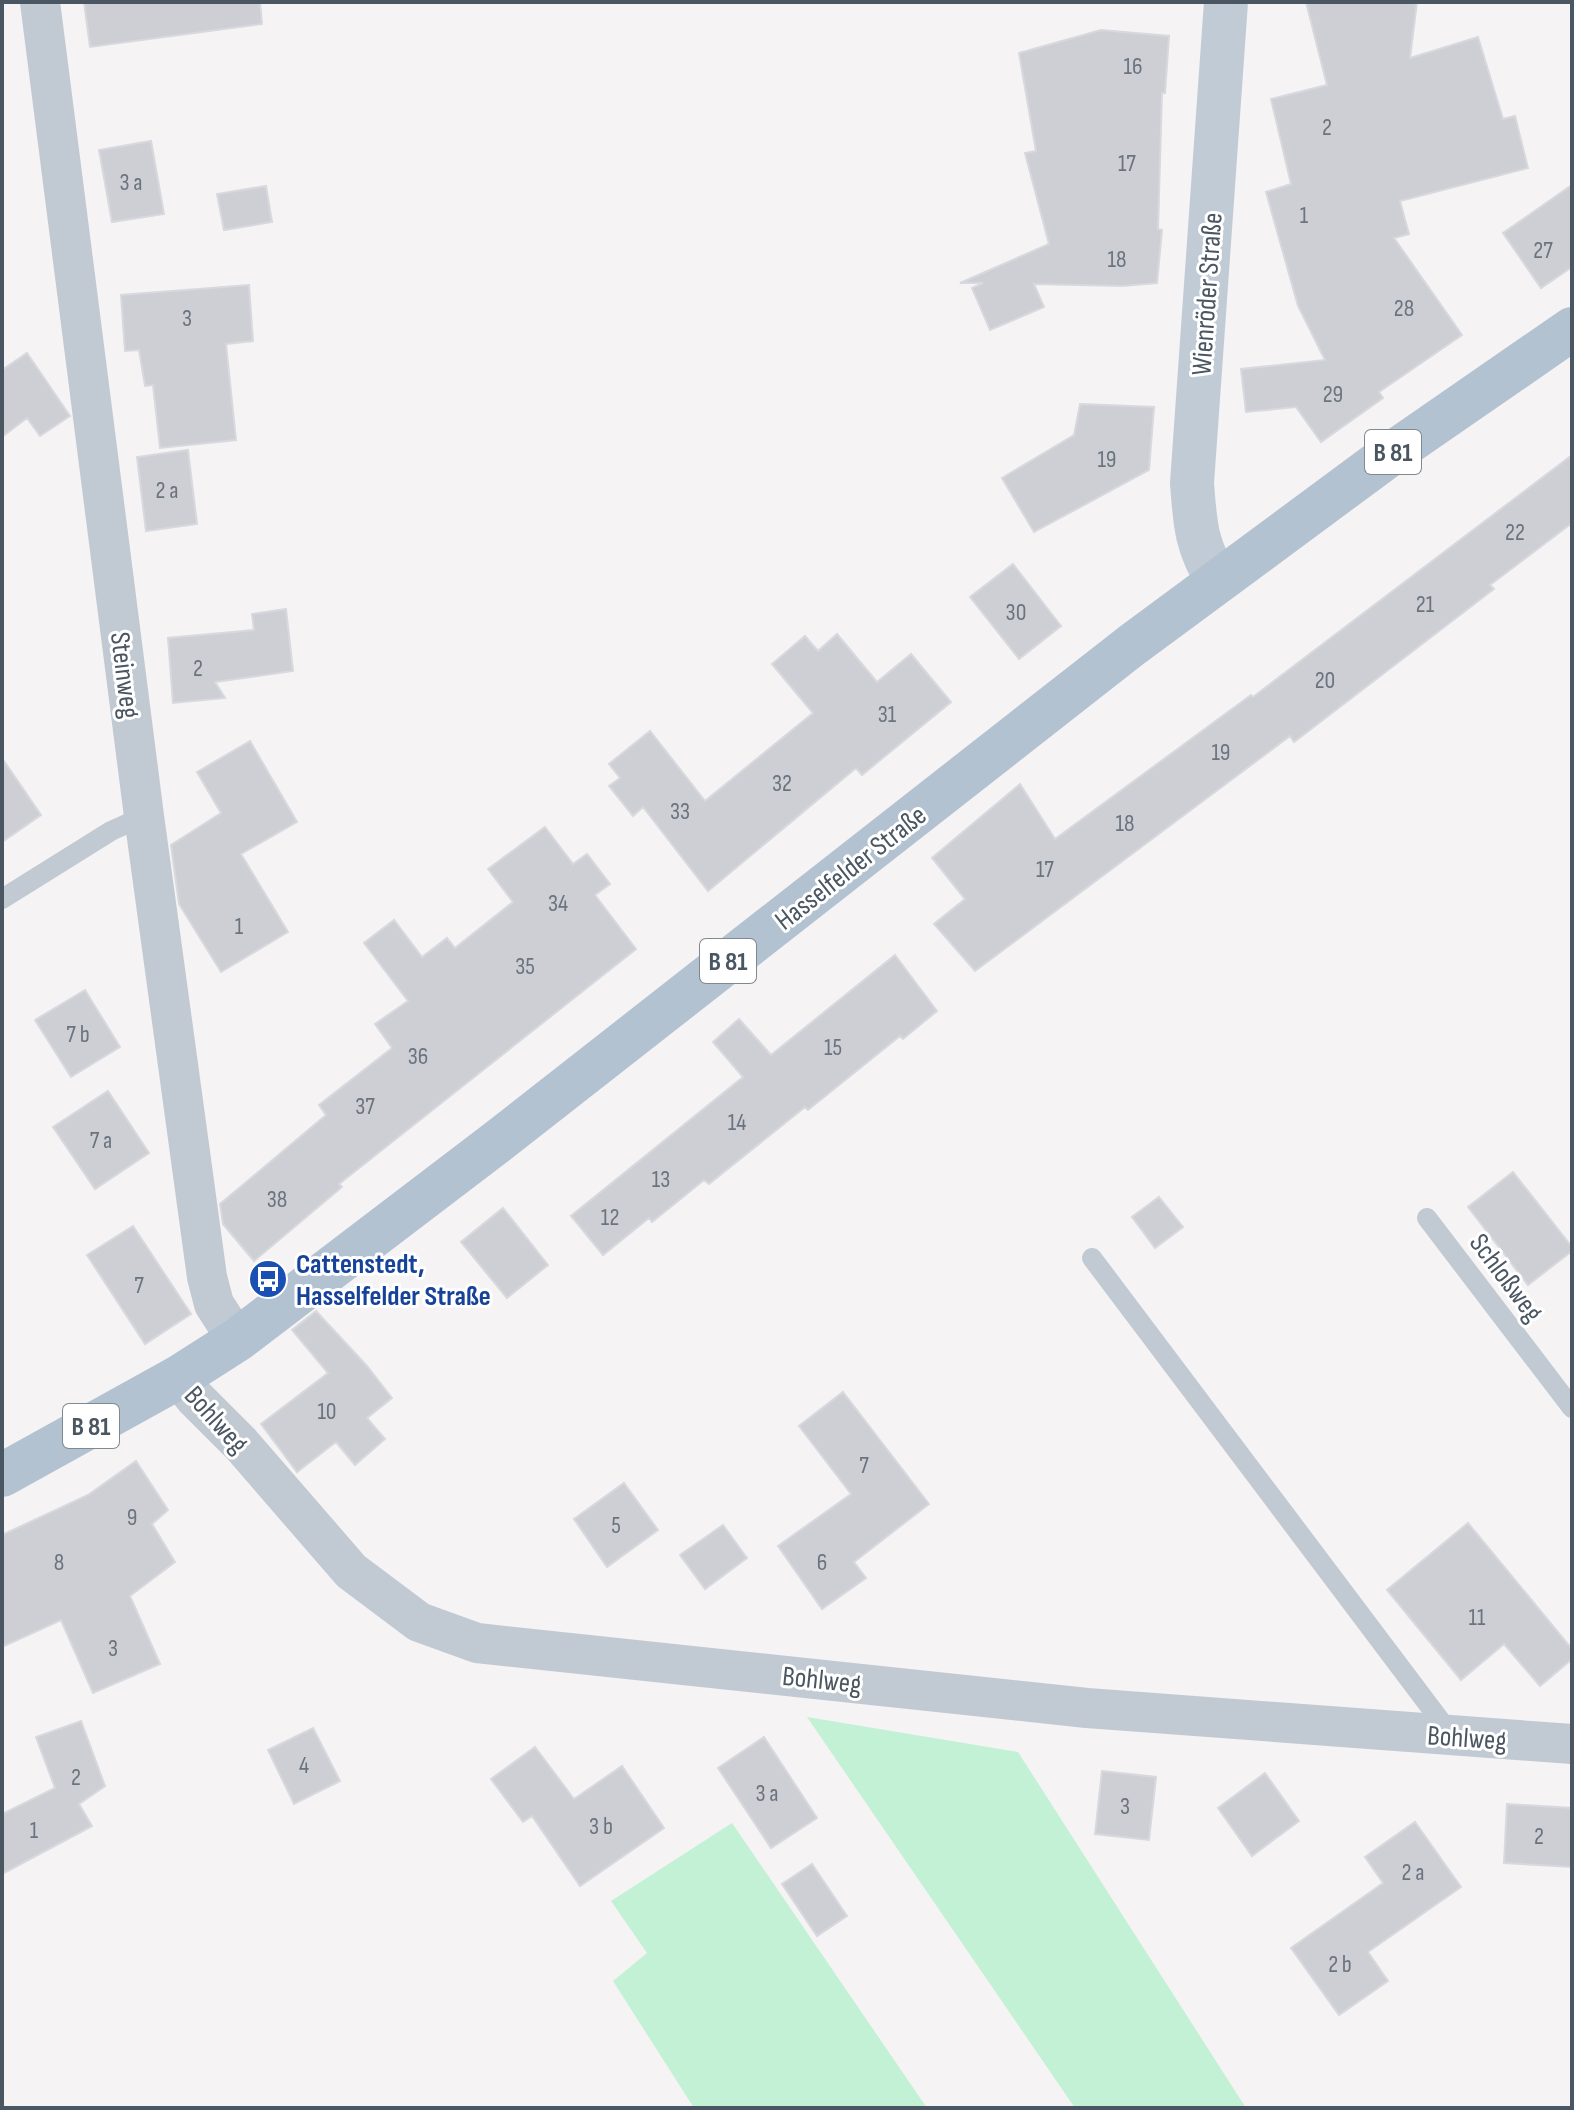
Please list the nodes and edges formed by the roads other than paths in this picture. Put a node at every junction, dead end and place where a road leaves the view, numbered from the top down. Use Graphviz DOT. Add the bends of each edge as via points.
graph roads {
  1 [pos="40,2"];
  2 [pos="1226,2"];
  3 [pos="1572,329"];
  4 [pos="1218,581"];
  5 [pos="144,816"];
  6 [pos="2,899"];
  7 [pos="1427,1218"];
  8 [pos="1092,1258"];
  9 [pos="237,1340"];
  10 [pos="179,1377"];
  11 [pos="1572,1408"];
  12 [pos="2,1475"];
  13 [pos="1452,1736"];
  14 [pos="1572,1744"];
  1 -- 5 [label="street, Steinweg"];
  2 -- 4 [label="main road, Wienröder Straße" via="1192,483 1203,558"];
  3 -- 4 [label="main road, Hasselfelder Straße / B 81"];
  4 -- 9 [label="main road, Hasselfelder Straße / B 81"];
  5 -- 6 [label="lane"];
  5 -- 9 [label="street, Steinweg" via="207,1277 214,1304"];
  7 -- 11 [label="lane, Schloßweg"];
  8 -- 13 [label="lane"];
  9 -- 10 [label="main road, Hasselfelder Straße / B 81"];
  10 -- 12 [label="main road, Hasselfelder Straße / B 81"];
  10 -- 13 [label="street, Bohlweg" via="351,1571 419,1622 477,1643 1087,1708"];
  13 -- 14 [label="street, Bohlweg"];
}
